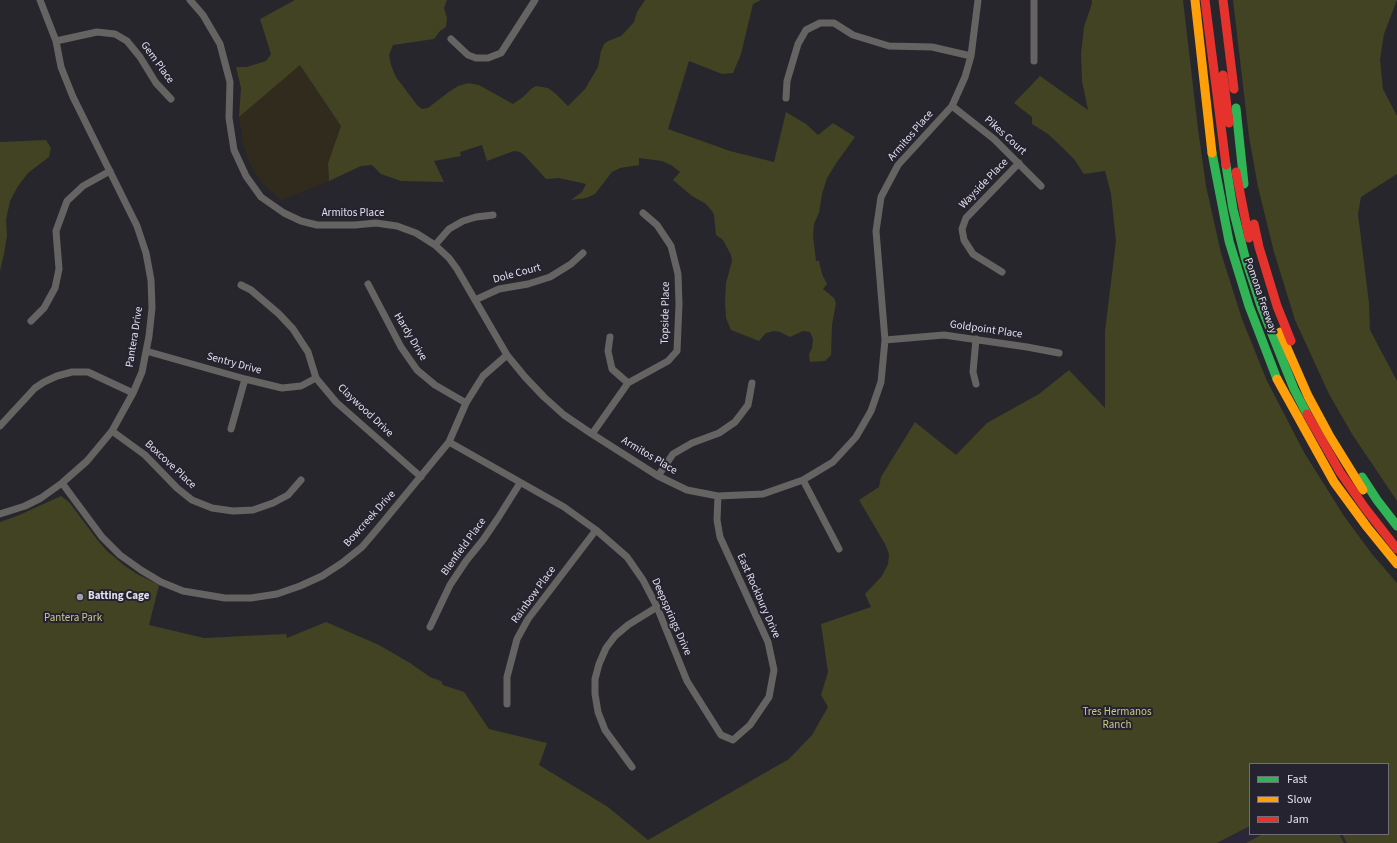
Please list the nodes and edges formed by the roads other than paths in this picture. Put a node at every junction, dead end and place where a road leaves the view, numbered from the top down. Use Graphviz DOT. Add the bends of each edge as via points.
graph roads {
  1 [pos="40,0"];
  2 [pos="190,0"];
  3 [pos="535,0"];
  4 [pos="978,0"];
  5 [pos="1034,0"];
  6 [pos="1195,0"];
  7 [pos="1206,0"];
  8 [pos="1214,0"];
  9 [pos="1223,0"];
  10 [pos="451,40"];
  11 [pos="56,41"];
  12 [pos="971,56"];
  13 [pos="1034,61"];
  14 [pos="786,98"];
  15 [pos="171,99"];
  16 [pos="952,106"];
  17 [pos="1019,163"];
  18 [pos="110,171"];
  19 [pos="1041,186"];
  20 [pos="643,213"];
  21 [pos="493,215"];
  22 [pos="435,246"];
  23 [pos="583,253"];
  24 [pos="1002,272"];
  25 [pos="368,284"];
  26 [pos="241,285"];
  27 [pos="475,300"];
  28 [pos="31,321"];
  29 [pos="610,337"];
  30 [pos="976,339"];
  31 [pos="885,340"];
  32 [pos="146,351"];
  33 [pos="1059,353"];
  34 [pos="507,355"];
  35 [pos="316,378"];
  36 [pos="246,379"];
  37 [pos="628,383"];
  38 [pos="752,383"];
  39 [pos="976,384"];
  40 [pos="133,393"];
  41 [pos="466,403"];
  42 [pos="0,426"];
  43 [pos="231,429"];
  44 [pos="112,431"];
  45 [pos="592,434"];
  46 [pos="449,442"];
  47 [pos="658,476"];
  48 [pos="421,477"];
  49 [pos="301,480"];
  50 [pos="803,480"];
  51 [pos="62,483"];
  52 [pos="520,483"];
  53 [pos="718,496"];
  54 [pos="0,514"];
  55 [pos="1397,526"];
  56 [pos="596,530"];
  57 [pos="1397,536"];
  58 [pos="839,549"];
  59 [pos="1397,549"];
  60 [pos="1397,564"];
  61 [pos="657,608"];
  62 [pos="430,627"];
  63 [pos="507,704"];
  64 [pos="733,740"];
  65 [pos="632,767"];
  1 -- 11 [label="street, Pantera Drive"];
  2 -- 22 [label="street, Armitos Place" via="203,15 220,44 230,82 229,118 234,150 246,176 261,197 301,221 317,225 397,226 416,233"];
  3 -- 10 [label="street" via="501,53 488,58 476,58 468,55"];
  4 -- 12 [label="street, Armitos Place"];
  5 -- 13 [label="street"];
  6 -- 60 [label="highway, Pomona Freeway" via="1210,142 1230,242 1249,306 1276,376 1308,438 1334,482"];
  7 -- 59 [label="highway" via="1223,150 1233,209 1261,306 1294,389 1315,430 1340,472"];
  8 -- 57 [label="highway" via="1234,162 1252,252 1269,302 1289,355 1329,435 1358,482"];
  9 -- 55 [label="highway, Pomona Freeway" via="1245,187 1259,247 1277,306 1296,353 1351,460"];
  11 -- 15 [label="street, Gem Place" via="97,32 115,34 128,41 156,83"];
  11 -- 18 [label="street, Pantera Drive" via="61,67 73,96"];
  12 -- 14 [label="street" via="932,47 889,46 853,35 834,23 820,23 806,30 798,44 787,81"];
  12 -- 16 [label="street, Armitos Place"];
  16 -- 17 [label="street, Pikes Court" via="994,139"];
  16 -- 31 [label="street, Armitos Place" via="898,165 881,197 876,231"];
  17 -- 19 [label="street, Pikes Court"];
  17 -- 24 [label="street, Wayside Place" via="966,218 962,229 964,240 972,254"];
  18 -- 28 [label="street" via="83,186 66,201 56,231 59,269 55,288 44,308"];
  18 -- 32 [label="street, Pantera Drive" via="137,226 146,253 151,280 152,308"];
  20 -- 37 [label="street, Topside Place" via="657,225 671,246 678,274 677,351 668,361"];
  21 -- 22 [label="street" via="463,221 450,229"];
  22 -- 27 [label="street, Armitos Place" via="449,258"];
  23 -- 27 [label="street, Dole Court" via="550,277 499,289"];
  25 -- 41 [label="street, Hardy Drive" via="401,347 417,370 435,385"];
  26 -- 35 [label="street, Claywood Drive" via="251,290 293,329 308,352"];
  27 -- 34 [label="street, Armitos Place"];
  29 -- 37 [label="street" via="608,351 612,369"];
  30 -- 31 [label="street, Goldpoint Place" via="944,335"];
  30 -- 33 [label="street, Goldpoint Place"];
  30 -- 39 [label="street" via="973,372"];
  31 -- 50 [label="street, Armitos Place" via="881,382 871,411 856,436 833,462"];
  32 -- 36 [label="street, Sentry Drive"];
  32 -- 40 [label="street, Pantera Drive" via="142,372"];
  34 -- 41 [label="street, Bowcreek Drive" via="483,376"];
  34 -- 45 [label="street, Armitos Place" via="544,397 564,415"];
  35 -- 36 [label="street, Sentry Drive" via="301,386 282,388"];
  35 -- 48 [label="street, Claywood Drive" via="336,402"];
  36 -- 43 [label="street"];
  37 -- 45 [label="street, Topside Place"];
  38 -- 47 [label="street" via="748,405 735,422 719,433 692,443 673,454"];
  40 -- 42 [label="street" via="88,372 72,372 57,376 35,388"];
  40 -- 44 [label="street, Pantera Drive"];
  41 -- 46 [label="street, Bowcreek Drive"];
  44 -- 49 [label="street, Boxcove Place" via="145,455 192,500 212,508 253,510 288,495"];
  44 -- 51 [label="street, Pantera Drive" via="87,462"];
  45 -- 47 [label="street, Armitos Place"];
  46 -- 48 [label="street, Bowcreek Drive"];
  46 -- 52 [label="street, Deepsprings Drive"];
  47 -- 53 [label="street, Armitos Place" via="687,490"];
  48 -- 51 [label="street, Bowcreek Drive" via="362,546 342,563 300,586 277,594 251,598 225,598 183,590 161,582 137,568 120,556 102,537"];
  50 -- 53 [label="street, Armitos Place" via="763,494"];
  50 -- 58 [label="street"];
  51 -- 54 [label="street, Pantera Drive" via="41,498"];
  52 -- 56 [label="street, Deepsprings Drive" via="564,507"];
  52 -- 62 [label="street, Blenfield Place" via="450,585"];
  53 -- 64 [label="street, East Rockbury Drive" via="717,520 720,537 768,642 774,670 769,697 750,725"];
  56 -- 61 [label="street, Deepsprings Drive" via="626,557 643,580"];
  56 -- 63 [label="street, Rainbow Place" via="528,619 517,639 507,677"];
  61 -- 64 [label="street, Deepsprings Drive" via="687,681 721,735"];
  61 -- 65 [label="street" via="615,636 606,648 596,679 598,712 605,730"];
}
